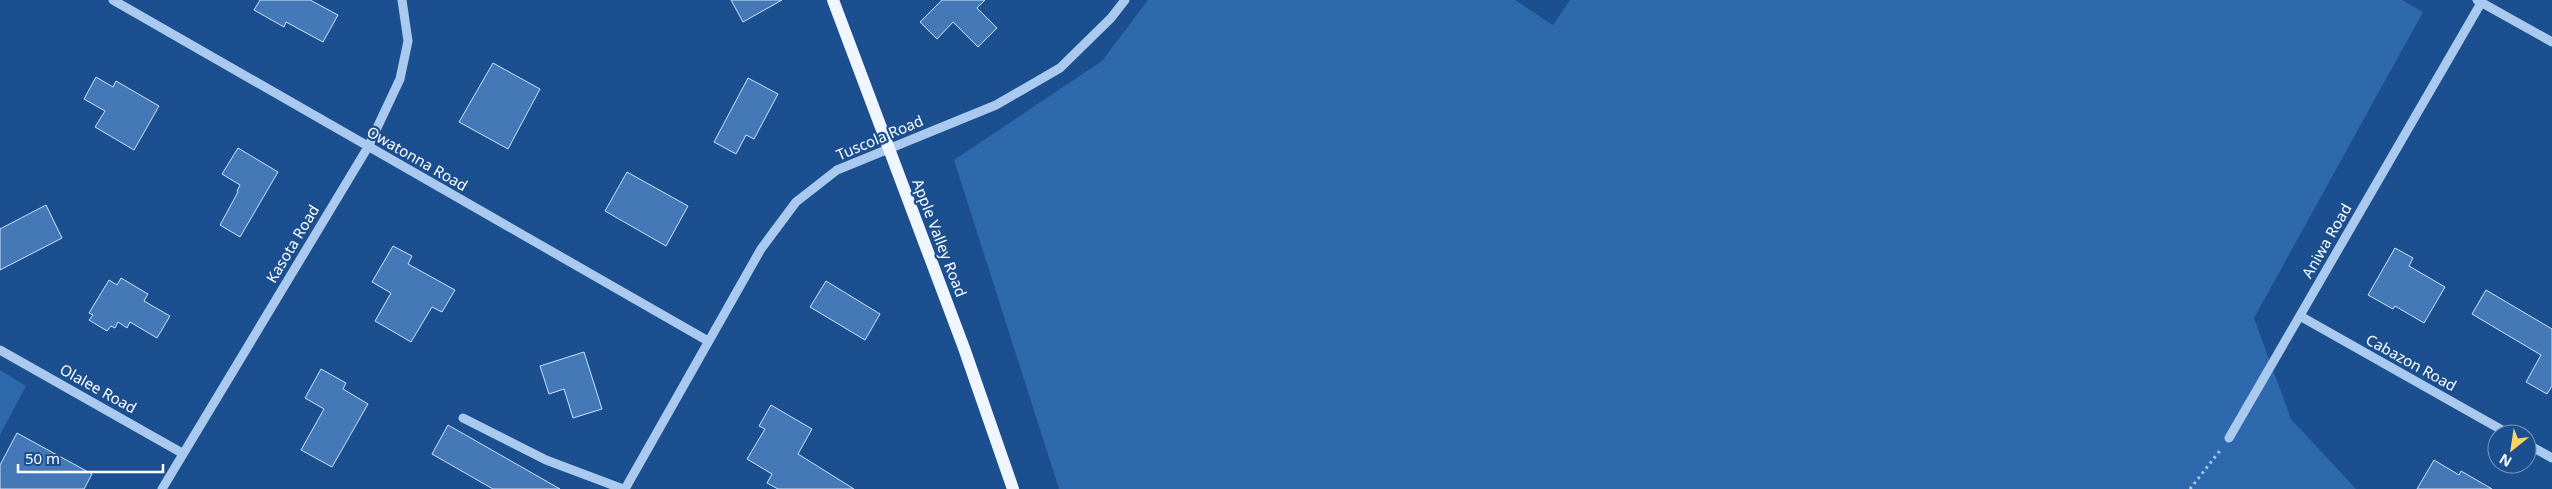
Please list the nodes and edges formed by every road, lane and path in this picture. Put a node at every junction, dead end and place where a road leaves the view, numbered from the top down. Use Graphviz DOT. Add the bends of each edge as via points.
graph roads {
  1 [pos="113,0"];
  2 [pos="402,0"];
  3 [pos="833,0"];
  4 [pos="1125,0"];
  5 [pos="2479,1"];
  6 [pos="2552,42"];
  7 [pos="368,147"];
  8 [pos="887,148"];
  9 [pos="2300,316"];
  10 [pos="708,341"];
  11 [pos="0,350"];
  12 [pos="464,418"];
  13 [pos="2491,424"];
  14 [pos="2229,438"];
  15 [pos="2537,450"];
  16 [pos="182,453"];
  17 [pos="2552,458"];
  18 [pos="162,489"];
  19 [pos="624,489"];
  20 [pos="1014,489"];
  21 [pos="2190,489"];
  1 -- 7 [label="street, Owatonna Road"];
  2 -- 7 [label="street, Kasota Road" via="408,41 400,79"];
  3 -- 8 [label="main road, Apple Valley Road"];
  4 -- 8 [label="street, Tuscola Road" via="1060,68 996,105"];
  5 -- 6 [label="street"];
  5 -- 9 [label="street, Aniwa Road"];
  7 -- 10 [label="street, Owatonna Road"];
  7 -- 16 [label="street, Kasota Road"];
  8 -- 10 [label="street, Tuscola Road" via="837,170 796,202 761,249"];
  8 -- 20 [label="main road, Apple Valley Road"];
  9 -- 13 [label="street, Cabazon Road"];
  9 -- 14 [label="street, Aniwa Road"];
  10 -- 19 [label="street, Tuscola Road"];
  11 -- 16 [label="street, Olalee Road"];
  12 -- 19 [label="street" via="546,460"];
  14 -- 21 [label="path"];
  15 -- 17 [label="street"];
  16 -- 18 [label="street, Kasota Road"];
}
